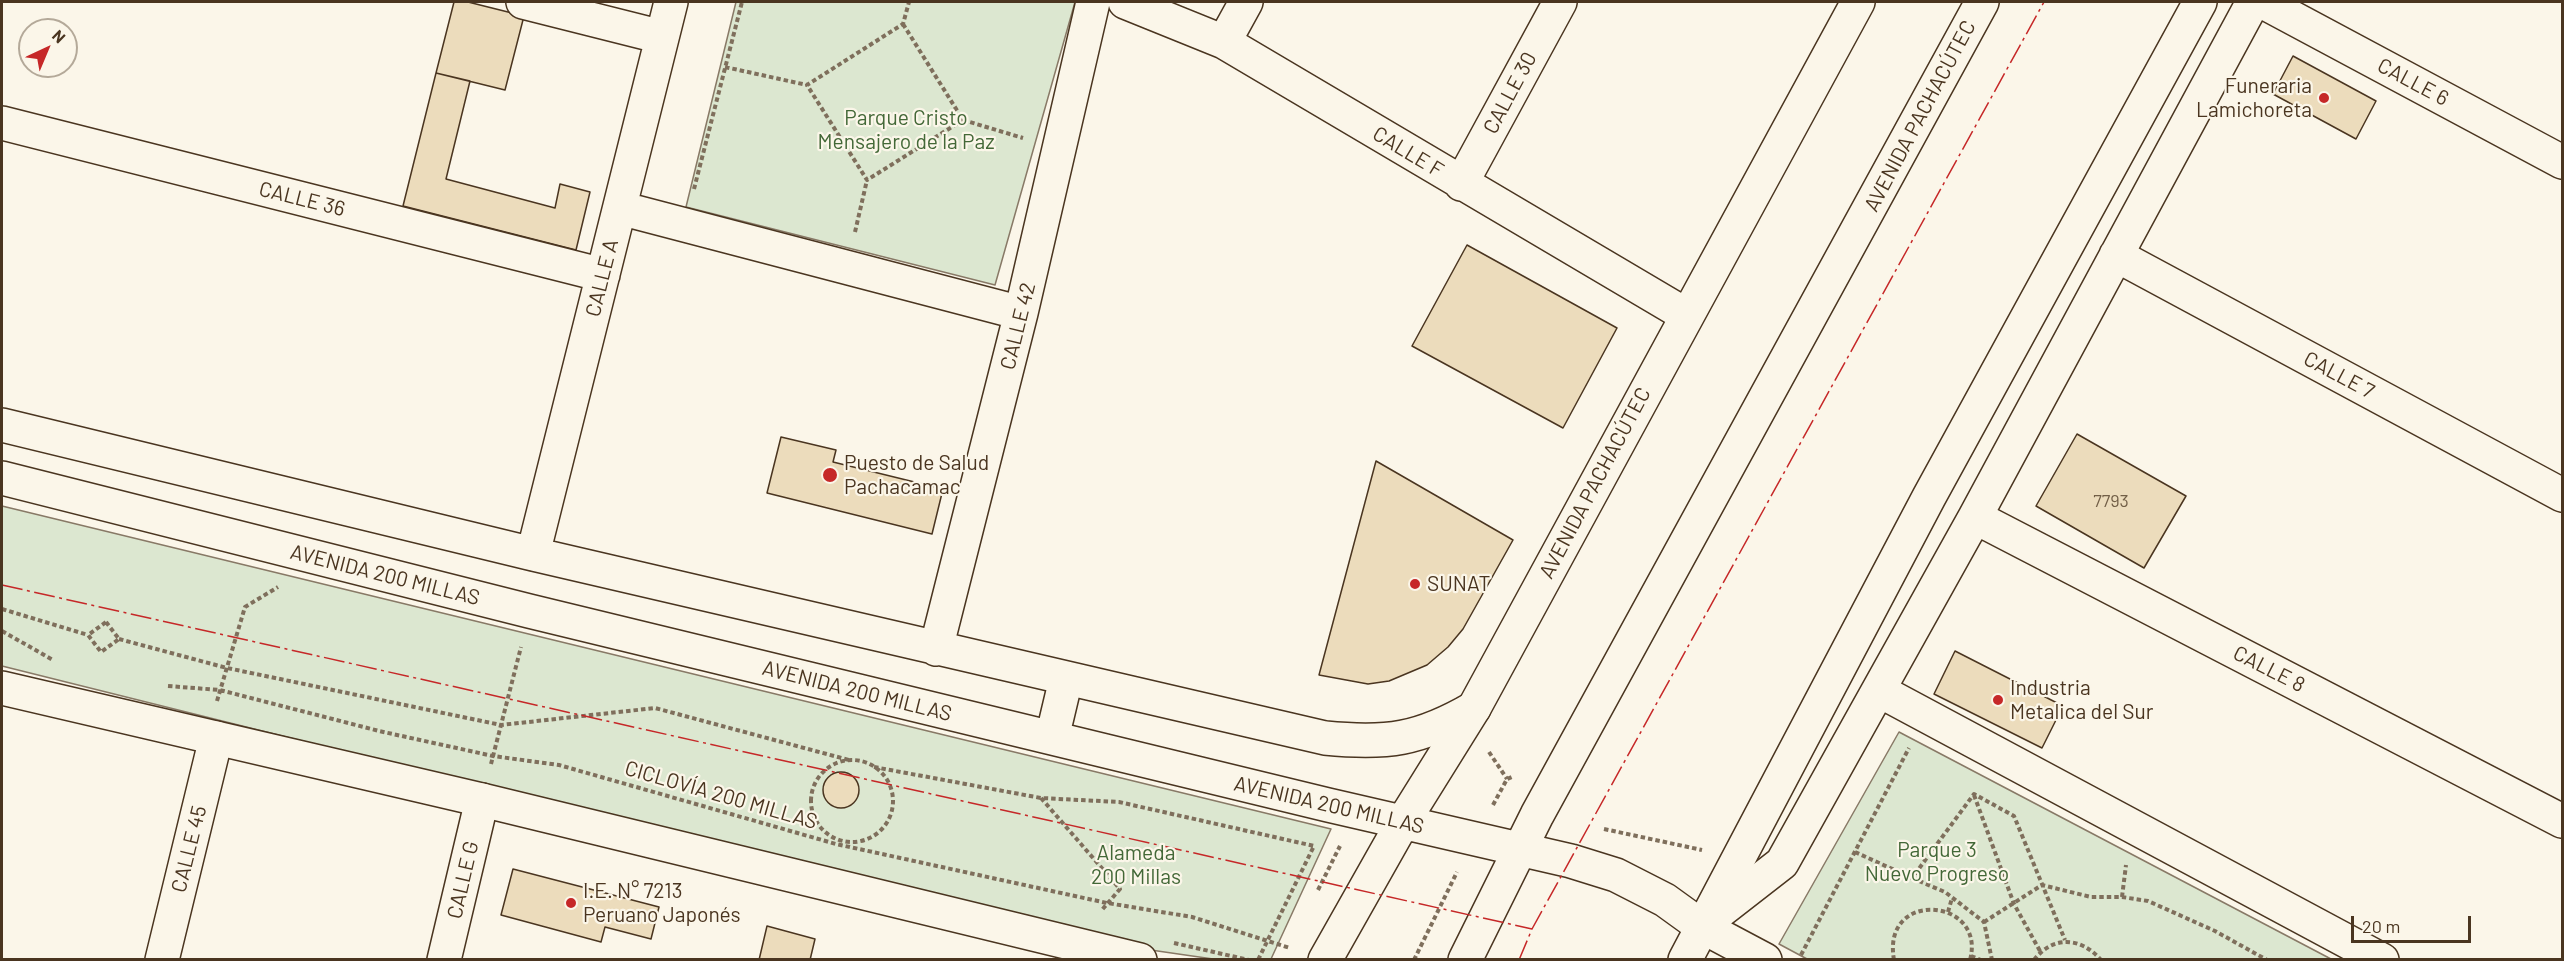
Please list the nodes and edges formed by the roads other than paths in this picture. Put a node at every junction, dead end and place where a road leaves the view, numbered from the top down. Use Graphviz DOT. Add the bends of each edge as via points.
graph roads {
  1 [pos="523,2"];
  2 [pos="671,2"];
  3 [pos="1093,2"];
  4 [pos="1125,2"];
  5 [pos="1246,2"];
  6 [pos="1560,2"];
  7 [pos="1858,2"];
  8 [pos="1982,2"];
  9 [pos="2200,2"];
  10 [pos="2253,2"];
  11 [pos="2263,2"];
  12 [pos="662,37"];
  13 [pos="1224,42"];
  14 [pos="2,123"];
  15 [pos="2562,162"];
  16 [pos="1461,184"];
  17 [pos="620,207"];
  18 [pos="2116,255"];
  19 [pos="603,275"];
  20 [pos="1021,313"];
  21 [pos="1686,315"];
  22 [pos="2,425"];
  23 [pos="2,478"];
  24 [pos="2562,495"];
  25 [pos="1975,517"];
  26 [pos="533,554"];
  27 [pos="936,649"];
  28 [pos="1066,679"];
  29 [pos="2,688"];
  30 [pos="1880,691"];
  31 [pos="1474,708"];
  32 [pos="212,737"];
  33 [pos="1052,738"];
  34 [pos="482,800"];
  35 [pos="2562,821"];
  36 [pos="1403,822"];
  37 [pos="1520,849"];
  38 [pos="1701,926"];
  39 [pos="1133,958"];
  40 [pos="162,960"];
  41 [pos="444,960"];
  42 [pos="1325,960"];
  43 [pos="1465,960"];
  44 [pos="1684,960"];
  45 [pos="1765,960"];
  46 [pos="2382,960"];
  1 -- 12 [label="street"];
  2 -- 12 [label="street, CALLE A"];
  3 -- 20 [label="street, CALLE 42"];
  4 -- 13 [label="street, CALLE F"];
  5 -- 13 [label="street"];
  6 -- 16 [label="street, CALLE 30"];
  7 -- 21 [label="street, AVENIDA PACHACÚTEC"];
  8 -- 37 [label="street, AVENIDA PACHACÚTEC"];
  9 -- 38 [label="street" via="1935,486"];
  10 -- 18 [label="street"];
  11 -- 15 [label="street, CALLE 6"];
  12 -- 17 [label="street, CALLE A"];
  13 -- 16 [label="street, CALLE F"];
  14 -- 19 [label="street, CALLE 36"];
  16 -- 21 [label="street, CALLE F"];
  17 -- 19 [label="street, CALLE A"];
  17 -- 20 [label="street"];
  18 -- 24 [label="street, CALLE 7"];
  18 -- 25 [label="street"];
  19 -- 26 [label="street, CALLE A"];
  20 -- 27 [label="street, CALLE 42"];
  21 -- 31 [label="street, AVENIDA PACHACÚTEC"];
  22 -- 26 [label="street"];
  23 -- 33 [label="street, AVENIDA 200 MILLAS"];
  25 -- 30 [label="street"];
  25 -- 35 [label="street, CALLE 8"];
  26 -- 27 [label="street"];
  27 -- 28 [label="street"];
  28 -- 31 [label="street" via="1325,738 1371,743 1445,725"];
  28 -- 33 [label="street"];
  29 -- 32 [label="street"];
  30 -- 38 [label="street" via="1782,863"];
  30 -- 46 [label="street"];
  31 -- 36 [label="street, AVENIDA PACHACÚTEC"];
  32 -- 34 [label="street"];
  32 -- 40 [label="street, CALLE 45"];
  33 -- 36 [label="street, AVENIDA 200 MILLAS"];
  34 -- 39 [label="street"];
  34 -- 41 [label="street, CALLE G"];
  36 -- 37 [label="street, AVENIDA 200 MILLAS"];
  36 -- 42 [label="street, AVENIDA PACHACÚTEC"];
  37 -- 38 [label="street, AVENIDA 200 MILLAS" via="1616,875 1665,900"];
  37 -- 43 [label="street, AVENIDA PACHACÚTEC"];
  38 -- 44 [label="street"];
  38 -- 45 [label="street, AVENIDA 200 MILLAS"];
}
